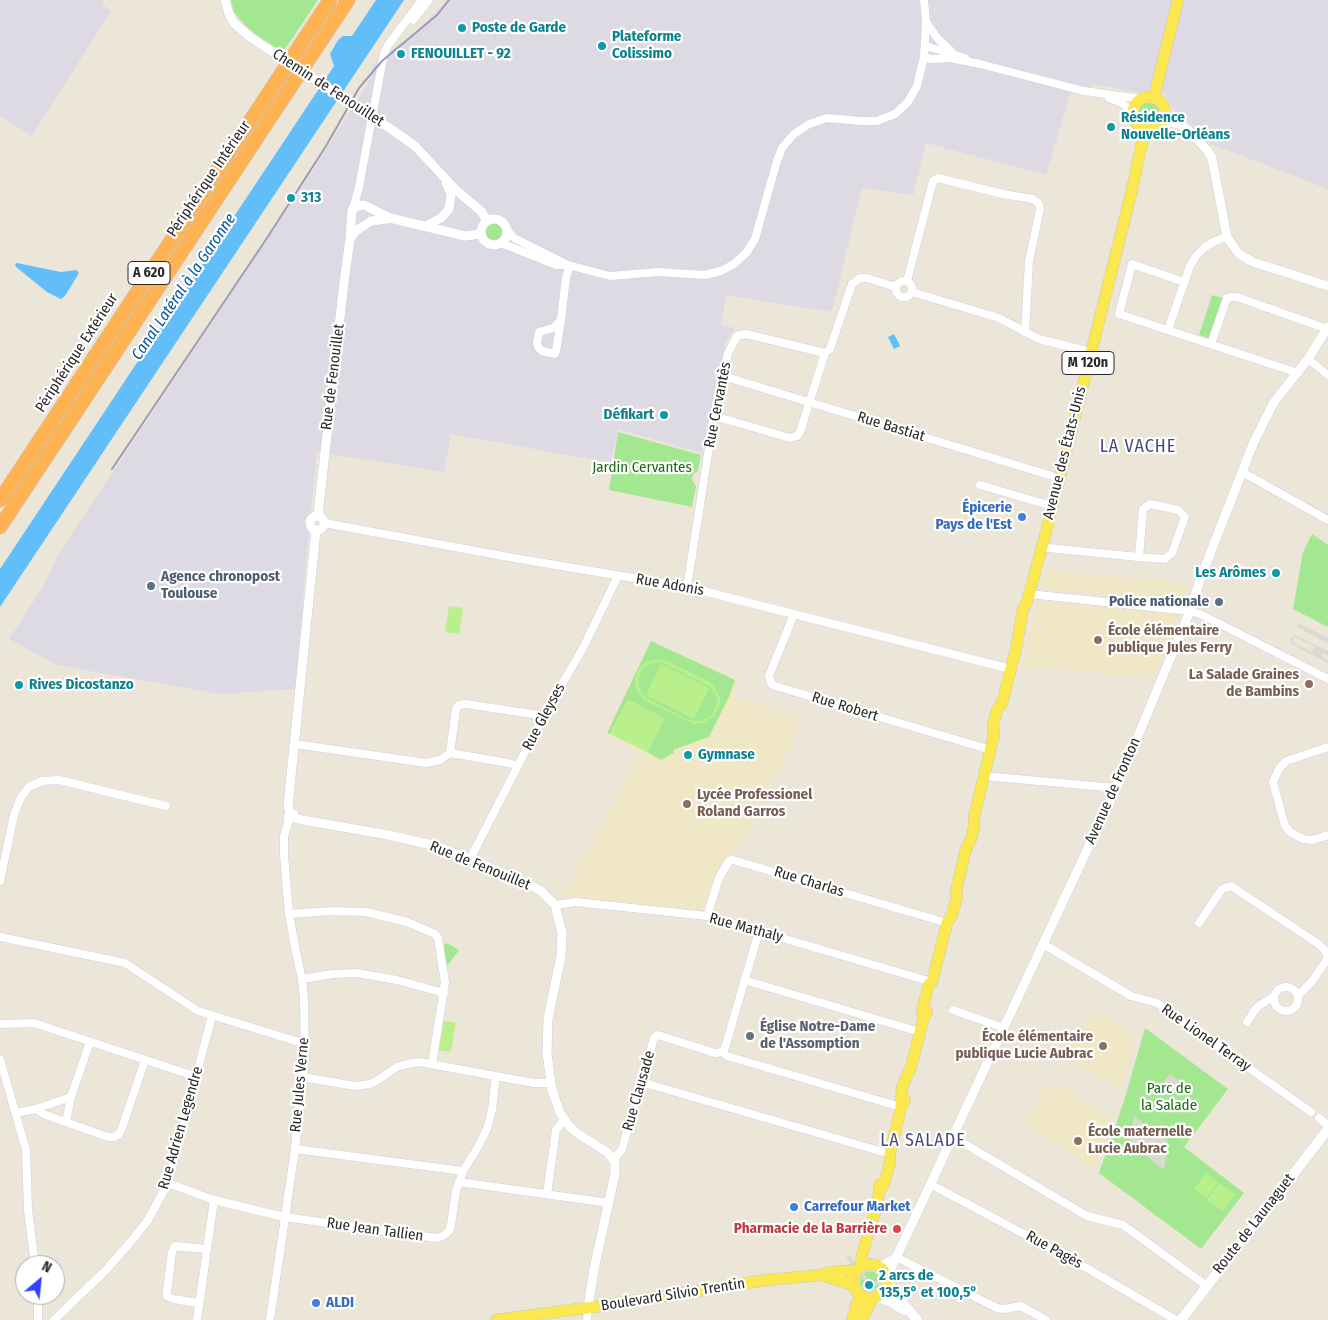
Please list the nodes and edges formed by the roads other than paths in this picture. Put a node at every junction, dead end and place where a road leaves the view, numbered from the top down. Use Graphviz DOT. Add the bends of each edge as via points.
graph roads {
  1 [pos="225,0"];
  2 [pos="330,0"];
  3 [pos="348,0"];
  4 [pos="422,0"];
  5 [pos="429,0"];
  6 [pos="924,0"];
  7 [pos="1178,0"];
  8 [pos="926,22"];
  9 [pos="926,46"];
  10 [pos="956,54"];
  11 [pos="924,57"];
  12 [pos="382,61"];
  13 [pos="980,64"];
  14 [pos="1095,93"];
  15 [pos="1154,97"];
  16 [pos="1141,99"];
  17 [pos="1133,111"];
  18 [pos="1164,120"];
  19 [pos="1145,129"];
  20 [pos="439,172"];
  21 [pos="359,187"];
  22 [pos="353,208"];
  23 [pos="368,208"];
  24 [pos="390,218"];
  25 [pos="352,221"];
  26 [pos="487,221"];
  27 [pos="367,224"];
  28 [pos="425,226"];
  29 [pos="508,230"];
  30 [pos="481,234"];
  31 [pos="1227,237"];
  32 [pos="350,239"];
  33 [pos="502,243"];
  34 [pos="569,265"];
  35 [pos="907,281"];
  36 [pos="1184,282"];
  37 [pos="1328,286"];
  38 [pos="896,287"];
  39 [pos="912,292"];
  40 [pos="560,320"];
  41 [pos="1327,328"];
  42 [pos="1168,330"];
  43 [pos="1025,332"];
  44 [pos="1211,344"];
  45 [pos="1090,352"];
  46 [pos="825,353"];
  47 [pos="1308,359"];
  48 [pos="1298,372"];
  49 [pos="1328,375"];
  50 [pos="723,376"];
  51 [pos="809,402"];
  52 [pos="714,416"];
  53 [pos="1242,472"];
  54 [pos="1059,478"];
  55 [pos="980,485"];
  56 [pos="0,500"];
  57 [pos="1052,506"];
  58 [pos="318,515"];
  59 [pos="1328,520"];
  60 [pos="324,523"];
  61 [pos="0,527"];
  62 [pos="316,530"];
  63 [pos="1042,547"];
  64 [pos="1139,557"];
  65 [pos="618,576"];
  66 [pos="687,587"];
  67 [pos="1028,598"];
  68 [pos="1190,611"];
  69 [pos="794,614"];
  70 [pos="1011,669"];
  71 [pos="1328,679"];
  72 [pos="544,717"];
  73 [pos="295,744"];
  74 [pos="1328,747"];
  75 [pos="991,750"];
  76 [pos="450,753"];
  77 [pos="518,766"];
  78 [pos="984,776"];
  79 [pos="1116,788"];
  80 [pos="166,806"];
  81 [pos="292,817"];
  82 [pos="1328,835"];
  83 [pos="470,859"];
  84 [pos="0,881"];
  85 [pos="555,905"];
  86 [pos="289,914"];
  87 [pos="707,916"];
  88 [pos="947,923"];
  89 [pos="1198,923"];
  90 [pos="759,931"];
  91 [pos="0,937"];
  92 [pos="1044,944"];
  93 [pos="1328,958"];
  94 [pos="302,979"];
  95 [pos="744,980"];
  96 [pos="932,982"];
  97 [pos="444,993"];
  98 [pos="1298,996"];
  99 [pos="1274,998"];
  100 [pos="953,1010"];
  101 [pos="212,1016"];
  102 [pos="1247,1022"];
  103 [pos="0,1024"];
  104 [pos="1004,1028"];
  105 [pos="920,1032"];
  106 [pos="90,1042"];
  107 [pos="305,1042"];
  108 [pos="722,1052"];
  109 [pos="0,1059"];
  110 [pos="145,1060"];
  111 [pos="432,1064"];
  112 [pos="496,1076"];
  113 [pos="196,1077"];
  114 [pos="302,1078"];
  115 [pos="551,1082"];
  116 [pos="641,1082"];
  117 [pos="71,1097"];
  118 [pos="901,1107"];
  119 [pos="36,1110"];
  120 [pos="16,1112"];
  121 [pos="1311,1112"];
  122 [pos="1319,1118"];
  123 [pos="564,1120"];
  124 [pos="66,1122"];
  125 [pos="1328,1124"];
  126 [pos="1328,1128"];
  127 [pos="953,1137"];
  128 [pos="295,1149"];
  129 [pos="890,1154"];
  130 [pos="614,1159"];
  131 [pos="463,1171"];
  132 [pos="459,1182"];
  133 [pos="168,1183"];
  134 [pos="930,1184"];
  135 [pos="547,1194"];
  136 [pos="214,1200"];
  137 [pos="609,1203"];
  138 [pos="284,1217"];
  139 [pos="872,1226"];
  140 [pos="206,1250"];
  141 [pos="34,1255"];
  142 [pos="896,1257"];
  143 [pos="876,1266"];
  144 [pos="859,1268"];
  145 [pos="820,1275"];
  146 [pos="887,1280"];
  147 [pos="1207,1286"];
  148 [pos="857,1290"];
  149 [pos="875,1297"];
  150 [pos="198,1303"];
  151 [pos="38,1305"];
  152 [pos="588,1308"];
  153 [pos="914,1317"];
  154 [pos="38,1320"];
  155 [pos="54,1320"];
  156 [pos="197,1320"];
  157 [pos="270,1320"];
  158 [pos="496,1320"];
  159 [pos="587,1320"];
  160 [pos="852,1320"];
  161 [pos="862,1320"];
  162 [pos="1046,1320"];
  163 [pos="1176,1320"];
  164 [pos="1181,1320"];
  1 -- 20 [label="street, Chemin de Fenouillet, bridge" via="234,23 250,37 408,140"];
  2 -- 56 [label="highway, Périphérique Extérieur / A 620"];
  3 -- 61 [label="highway, Périphérique Intérieur / A 620"];
  4 -- 12 [label="street" via="388,45"];
  5 -- 12 [label="street"];
  6 -- 8 [label="street"];
  7 -- 15 [label="main road"];
  8 -- 9 [label="street"];
  8 -- 10 [label="street" via="944,45"];
  9 -- 10 [label="street"];
  9 -- 11 [label="street"];
  10 -- 13 [label="street"];
  11 -- 13 [label="street"];
  11 -- 34 [label="street" via="913,95 895,114 871,122 827,118 794,134 776,161 755,239 746,253 728,268 705,275 658,272 610,276"];
  12 -- 21 [label="street, Rue de Fenouillet"];
  13 -- 14 [label="street"];
  14 -- 16 [label="street"];
  14 -- 17 [label="street" via="1120,102"];
  15 -- 16 [label="main road"];
  15 -- 18 [label="main road" via="1163,104"];
  16 -- 17 [label="main road"];
  17 -- 19 [label="main road" via="1137,124"];
  18 -- 19 [label="main road" via="1154,129"];
  18 -- 31 [label="street" via="1189,131 1212,158"];
  19 -- 45 [label="main road, Avenue des États-Unis / M 120n"];
  20 -- 26 [label="street, Chemin de Fenouillet" via="482,212"];
  20 -- 28 [label="street, Chemin de Fenouillet" via="451,194 449,209 435,223"];
  21 -- 22 [label="street, Rue de Fenouillet"];
  21 -- 23 [label="street"];
  22 -- 23 [label="street" via="361,205"];
  22 -- 25 [label="street, Rue de Fenouillet"];
  23 -- 24 [label="street"];
  23 -- 27 [label="street" via="372,214"];
  24 -- 27 [label="street"];
  24 -- 28 [label="street"];
  25 -- 27 [label="street" via="355,225"];
  25 -- 32 [label="street, Rue de Fenouillet"];
  26 -- 29 [label="street" via="499,219"];
  26 -- 30 [label="street"];
  27 -- 32 [label="street"];
  28 -- 30 [label="street" via="465,236"];
  29 -- 33 [label="street"];
  29 -- 34 [label="street" via="514,238"];
  30 -- 33 [label="street" via="488,244"];
  31 -- 36 [label="street" via="1205,247 1196,256"];
  31 -- 37 [label="street" via="1239,254 1253,262"];
  32 -- 58 [label="street, Rue de Fenouillet"];
  33 -- 34 [label="street" via="556,265"];
  34 -- 40 [label="street"];
  35 -- 38 [label="street" via="899,282"];
  35 -- 39 [label="street"];
  35 -- 43 [label="street" via="933,181 938,178 1033,199 1040,204 1040,209 1029,261"];
  36 -- 42 [label="street"];
  36 -- 42 [label="street" via="1132,264 1119,314"];
  38 -- 39 [label="street" via="901,297"];
  38 -- 46 [label="street" via="867,278 860,278 852,284 830,349"];
  39 -- 43 [label="street" via="999,318"];
  41 -- 44 [label="street" via="1237,297 1227,298"];
  41 -- 47 [label="street, Avenue de Fronton"];
  42 -- 44 [label="street"];
  43 -- 45 [label="street" via="1039,339"];
  44 -- 48 [label="street"];
  45 -- 54 [label="main road, Avenue des États-Unis / M 120n"];
  46 -- 50 [label="street, Rue Cervantès" via="746,334 737,336 728,353"];
  46 -- 51 [label="street"];
  47 -- 48 [label="street, Avenue de Fronton"];
  47 -- 49 [label="street"];
  48 -- 53 [label="street, Avenue de Fronton" via="1274,402"];
  50 -- 51 [label="street, Rue Bastiat"];
  50 -- 52 [label="street, Rue Cervantès"];
  51 -- 52 [label="street" via="800,432 790,438"];
  51 -- 54 [label="street, Rue Bastiat"];
  52 -- 66 [label="street, Rue Cervantès"];
  53 -- 59 [label="street"];
  53 -- 68 [label="street, Avenue de Fronton"];
  54 -- 57 [label="main road, Avenue des États-Unis / M 120n"];
  55 -- 57 [label="street"];
  57 -- 63 [label="main road, Avenue des États-Unis / M 120n"];
  58 -- 60 [label="street"];
  58 -- 62 [label="street" via="309,523"];
  60 -- 62 [label="street"];
  60 -- 65 [label="street, Rue Adonis"];
  62 -- 73 [label="street"];
  63 -- 64 [label="street"];
  63 -- 67 [label="main road, Avenue des États-Unis / M 120n"];
  64 -- 64 [label="street" via="1143,509 1150,504 1178,510 1185,516 1172,553 1165,559"];
  65 -- 66 [label="street, Rue Adonis"];
  65 -- 72 [label="street, Rue Gleyses"];
  66 -- 69 [label="street, Rue Adonis"];
  67 -- 68 [label="street"];
  67 -- 70 [label="main road, Avenue des États-Unis / M 120n" via="1028,610"];
  68 -- 71 [label="street"];
  68 -- 79 [label="street, Avenue de Fronton"];
  69 -- 70 [label="street, Rue Adonis"];
  69 -- 75 [label="street, Rue Robert" via="769,676 775,686"];
  70 -- 75 [label="main road, Avenue des États-Unis / M 120n" via="1000,726"];
  72 -- 76 [label="street" via="459,705"];
  72 -- 77 [label="street, Rue Gleyses"];
  73 -- 76 [label="street" via="426,764"];
  73 -- 81 [label="street" via="288,806"];
  74 -- 82 [label="street" via="1286,761 1273,782 1284,826 1290,832 1312,840"];
  75 -- 78 [label="main road, Avenue des États-Unis / M 120n"];
  76 -- 77 [label="street"];
  77 -- 83 [label="street, Rue Gleyses"];
  78 -- 79 [label="street"];
  78 -- 88 [label="main road, Avenue des États-Unis / M 120n" via="956,891 958,897"];
  79 -- 92 [label="street, Avenue de Fronton"];
  80 -- 84 [label="street" via="66,781 42,781 21,797"];
  81 -- 83 [label="street, Rue de Fenouillet" via="416,841"];
  81 -- 86 [label="street, Rue Jules Verne" via="284,836"];
  83 -- 85 [label="street, Rue de Fenouillet" via="530,885"];
  85 -- 87 [label="street, Rue Mathaly" via="576,902"];
  85 -- 115 [label="street" via="562,939 548,1019 547,1053"];
  86 -- 94 [label="street, Rue Jules Verne"];
  86 -- 97 [label="street" via="366,912 426,929 438,938 445,975"];
  87 -- 88 [label="street, Rue Charlas" via="719,878 729,861 733,860"];
  87 -- 90 [label="street, Rue Mathaly"];
  88 -- 96 [label="main road, Avenue des États-Unis / M 120n"];
  89 -- 93 [label="street" via="1222,889 1231,886 1326,950"];
  90 -- 95 [label="street"];
  90 -- 96 [label="street, Rue Mathaly"];
  91 -- 101 [label="street" via="125,963 188,1005"];
  92 -- 104 [label="street, Avenue de Fronton"];
  92 -- 121 [label="street, Rue Lionel Terray" via="1131,996 1157,1003"];
  93 -- 98 [label="street"];
  94 -- 97 [label="street" via="332,974 363,974"];
  94 -- 107 [label="street, Rue Jules Verne"];
  95 -- 105 [label="street"];
  95 -- 108 [label="street"];
  96 -- 105 [label="main road, Avenue des États-Unis / M 120n" via="934,986"];
  97 -- 111 [label="street"];
  98 -- 99 [label="street" via="1294,990 1285,987 1279,989"];
  98 -- 99 [label="street" via="1296,1006 1287,1010 1280,1008"];
  99 -- 102 [label="street" via="1258,1007"];
  100 -- 104 [label="street"];
  101 -- 107 [label="street"];
  101 -- 113 [label="street, Rue Adrien Legendre"];
  103 -- 106 [label="street" via="34,1023"];
  104 -- 127 [label="street, Avenue de Fronton"];
  105 -- 118 [label="main road, Avenue des États-Unis / M 120n" via="909,1089"];
  106 -- 110 [label="street"];
  106 -- 117 [label="street"];
  107 -- 114 [label="street, Rue Jules Verne"];
  108 -- 116 [label="street, Rue Clausade" via="715,1053 658,1035 654,1038"];
  108 -- 118 [label="street"];
  109 -- 120 [label="street"];
  110 -- 113 [label="street"];
  110 -- 124 [label="street" via="119,1134 108,1137"];
  111 -- 112 [label="street"];
  111 -- 114 [label="street" via="407,1064 370,1084 355,1086"];
  112 -- 115 [label="street" via="534,1083"];
  112 -- 131 [label="street, Rue Jean Tallien" via="486,1129"];
  113 -- 133 [label="street, Rue Adrien Legendre"];
  114 -- 128 [label="street, Rue Jules Verne"];
  115 -- 123 [label="street"];
  116 -- 129 [label="street"];
  116 -- 130 [label="street, Rue Clausade" via="622,1149"];
  117 -- 119 [label="street"];
  117 -- 124 [label="street"];
  118 -- 129 [label="main road, Avenue des États-Unis / M 120n"];
  119 -- 120 [label="street"];
  119 -- 124 [label="street"];
  120 -- 141 [label="street" via="26,1150"];
  122 -- 125 [label="street"];
  123 -- 130 [label="street" via="574,1131"];
  123 -- 135 [label="street" via="556,1130"];
  126 -- 147 [label="main road, Route de Launaguet"];
  127 -- 134 [label="street, Avenue de Fronton"];
  127 -- 147 [label="street" via="1087,1216 1123,1225"];
  128 -- 131 [label="street"];
  128 -- 138 [label="street, Rue Jules Verne"];
  129 -- 139 [label="main road, Avenue des États-Unis / M 120n"];
  130 -- 137 [label="street" via="615,1174"];
  131 -- 132 [label="street, Rue Jean Tallien"];
  132 -- 135 [label="street"];
  132 -- 138 [label="street, Rue Jean Tallien" via="449,1231 436,1238"];
  133 -- 136 [label="street"];
  133 -- 155 [label="street, Rue Adrien Legendre" via="134,1238"];
  134 -- 142 [label="street, Avenue de Fronton"];
  134 -- 163 [label="street, Rue Pagès" via="1071,1259"];
  135 -- 137 [label="street"];
  136 -- 138 [label="street"];
  136 -- 140 [label="street"];
  137 -- 152 [label="street"];
  138 -- 157 [label="street, Rue Jules Verne"];
  139 -- 143 [label="main road, Avenue des États-Unis / M 120n" via="871,1243"];
  139 -- 144 [label="main road, Avenue des États-Unis / M 120n"];
  140 -- 150 [label="street"];
  140 -- 150 [label="street" via="175,1246 172,1252 168,1296 172,1300"];
  142 -- 143 [label="street" via="889,1263"];
  142 -- 146 [label="street, Avenue de Fronton"];
  142 -- 162 [label="street" via="998,1308 1021,1306"];
  143 -- 144 [label="main road"];
  143 -- 146 [label="main road"];
  144 -- 145 [label="main road, Boulevard Silvio Trentin"];
  144 -- 148 [label="main road" via="854,1277"];
  145 -- 148 [label="main road, Boulevard Silvio Trentin"];
  145 -- 152 [label="main road, Boulevard Silvio Trentin" via="767,1280"];
  146 -- 149 [label="main road" via="884,1290"];
  146 -- 153 [label="main road"];
  147 -- 164 [label="main road, Route de Launaguet"];
  148 -- 149 [label="main road"];
  148 -- 160 [label="main road"];
  149 -- 153 [label="main road" via="889,1300"];
  149 -- 161 [label="main road"];
  150 -- 156 [label="street"];
  151 -- 154 [label="street"];
  152 -- 158 [label="main road, Boulevard Silvio Trentin"];
  152 -- 159 [label="street"];
}
